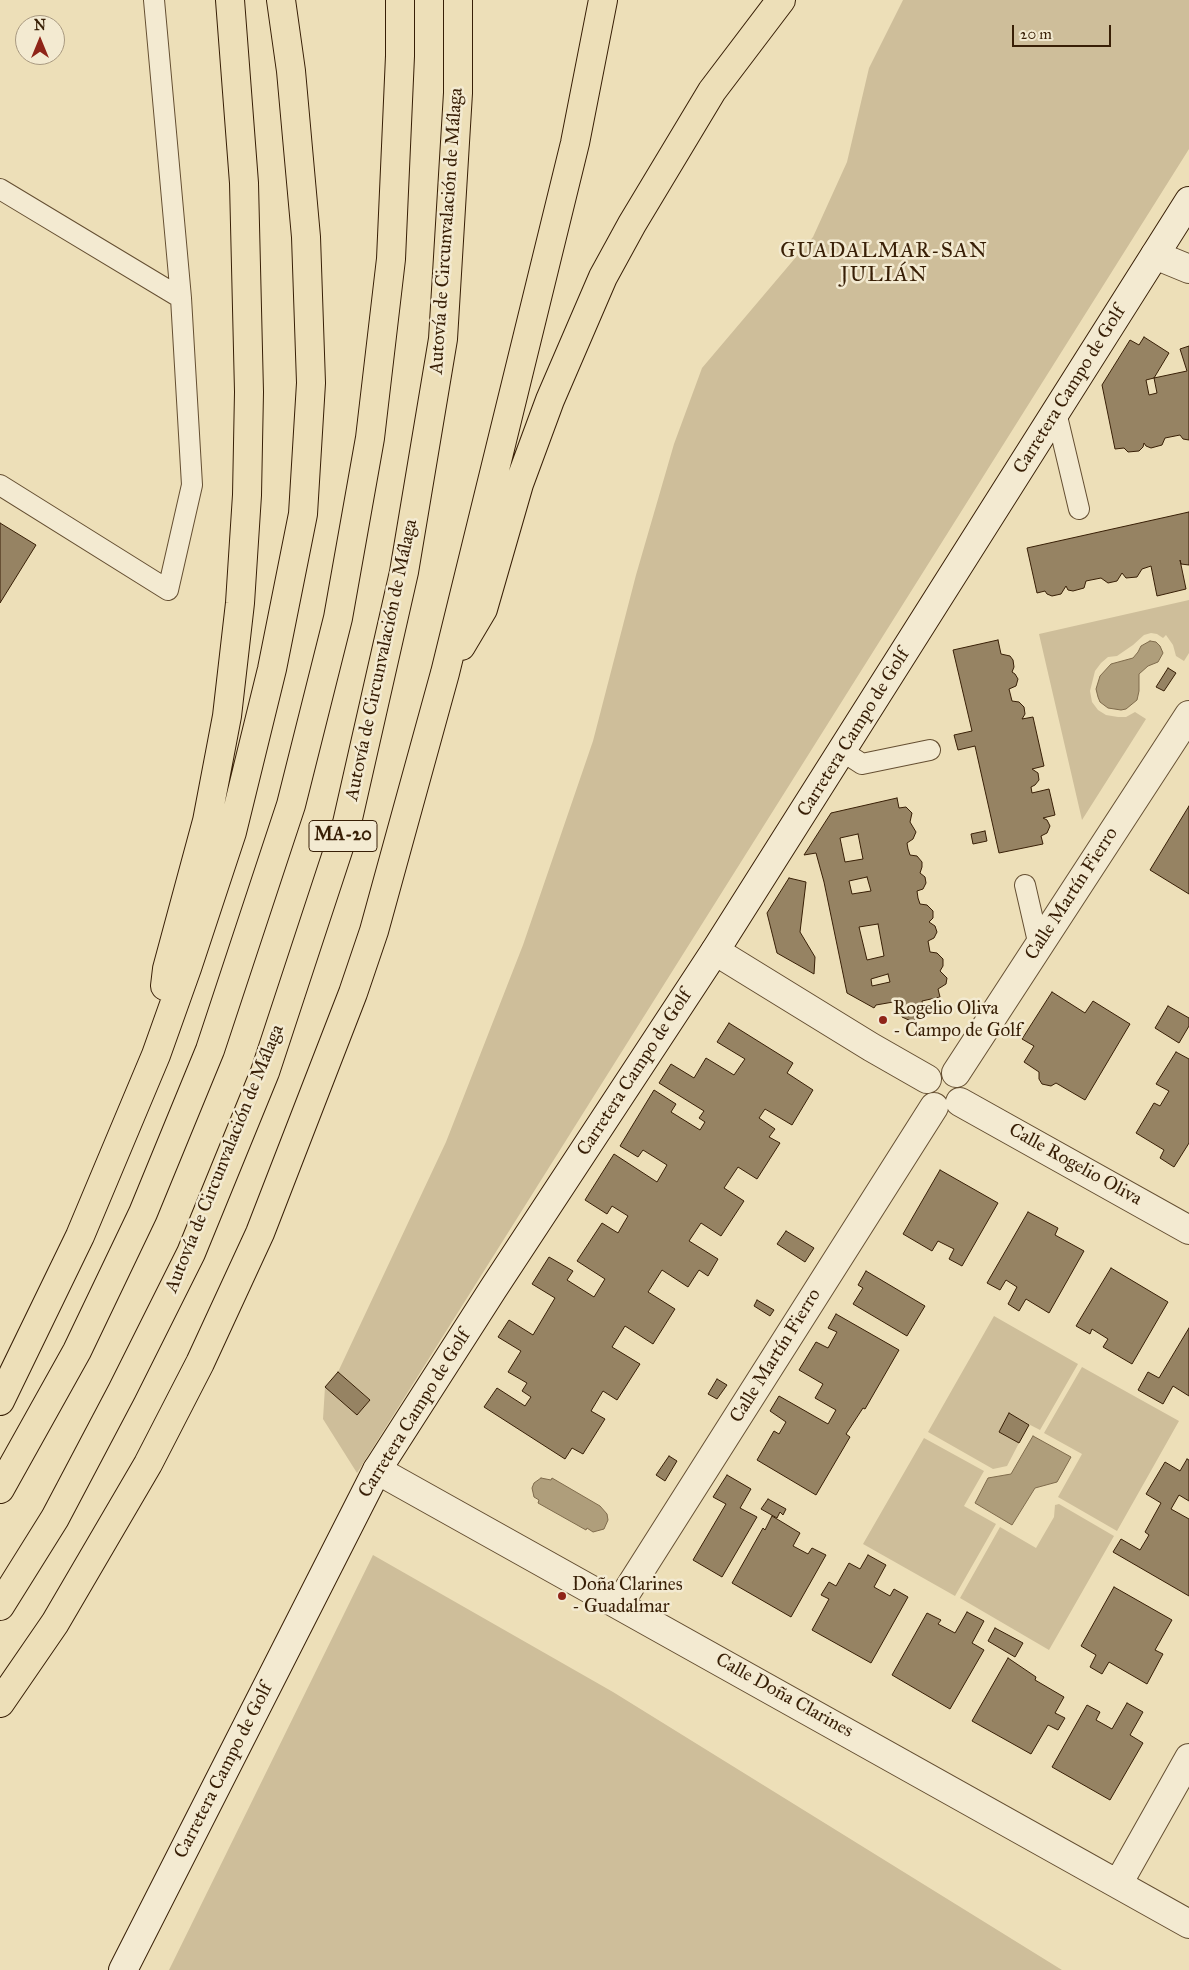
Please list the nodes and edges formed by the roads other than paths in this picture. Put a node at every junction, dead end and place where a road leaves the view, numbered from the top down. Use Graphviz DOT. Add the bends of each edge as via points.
graph roads {
  1 [pos="154,0"];
  2 [pos="230,0"];
  3 [pos="281,0"];
  4 [pos="400,0"];
  5 [pos="458,0"];
  6 [pos="603,0"];
  7 [pos="782,0"];
  8 [pos="0,188"];
  9 [pos="1189,201"];
  10 [pos="1155,255"];
  11 [pos="1189,269"];
  12 [pos="181,298"];
  13 [pos="1056,412"];
  14 [pos="0,485"];
  15 [pos="1079,509"];
  16 [pos="445,673"];
  17 [pos="1189,715"];
  18 [pos="930,750"];
  19 [pos="842,751"];
  20 [pos="1025,885"];
  21 [pos="1038,946"];
  22 [pos="715,950"];
  23 [pos="156,1055"];
  24 [pos="956,1073"];
  25 [pos="927,1079"];
  26 [pos="947,1105"];
  27 [pos="1189,1230"];
  28 [pos="0,1402"];
  29 [pos="378,1470"];
  30 [pos="0,1488"];
  31 [pos="619,1604"];
  32 [pos="0,1606"];
  33 [pos="0,1703"];
  34 [pos="1189,1758"];
  35 [pos="1118,1884"];
  36 [pos="1189,1924"];
  37 [pos="123,1970"];
  1 -- 12 [label="lane"];
  2 -- 23 [label="highway" via="244,183 249,392 240,603 227,716 207,821 167,969"];
  3 -- 23 [label="highway" via="292,70 306,237 311,383 303,514 272,669 232,832"];
  4 -- 30 [label="highway, MA-20" via="391,259 370,438 338,618 292,805 210,1050 143,1213 77,1351"];
  5 -- 32 [label="highway, Autovía de Circunvalación de Málaga / MA-20" via="458,92 443,339 404,572 347,823 265,1072 191,1253 55,1518"];
  6 -- 16 [label="highway" via="575,143"];
  7 -- 16 [label="highway" via="712,91 603,278 550,400 519,484 483,609"];
  8 -- 12 [label="lane"];
  9 -- 10 [label="street, Carretera Campo de Golf"];
  10 -- 11 [label="street"];
  10 -- 13 [label="street, Carretera Campo de Golf"];
  12 -- 14 [label="lane" via="192,485 168,590"];
  13 -- 15 [label="lane"];
  13 -- 19 [label="street, Carretera Campo de Golf"];
  16 -- 33 [label="highway" via="371,940 260,1234 200,1363 148,1464 55,1623"];
  17 -- 21 [label="street, Calle Martín Fierro"];
  18 -- 19 [label="lane" via="862,764"];
  19 -- 22 [label="street, Carretera Campo de Golf"];
  20 -- 21 [label="lane"];
  21 -- 24 [label="street, Calle Martín Fierro"];
  22 -- 25 [label="street"];
  22 -- 29 [label="street, Carretera Campo de Golf"];
  23 -- 28 [label="highway" via="80,1236"];
  24 -- 25 [label="street" via="943,1070"];
  24 -- 26 [label="street" via="964,1091"];
  25 -- 26 [label="street" via="924,1092 929,1103"];
  26 -- 27 [label="street, Calle Rogelio Oliva"];
  26 -- 31 [label="street, Calle Martín Fierro"];
  29 -- 31 [label="street, Calle Doña Clarines"];
  29 -- 37 [label="street, Carretera Campo de Golf"];
  31 -- 35 [label="street, Calle Doña Clarines"];
  34 -- 35 [label="street"];
  35 -- 36 [label="street, Calle Doña Clarines"];
}
